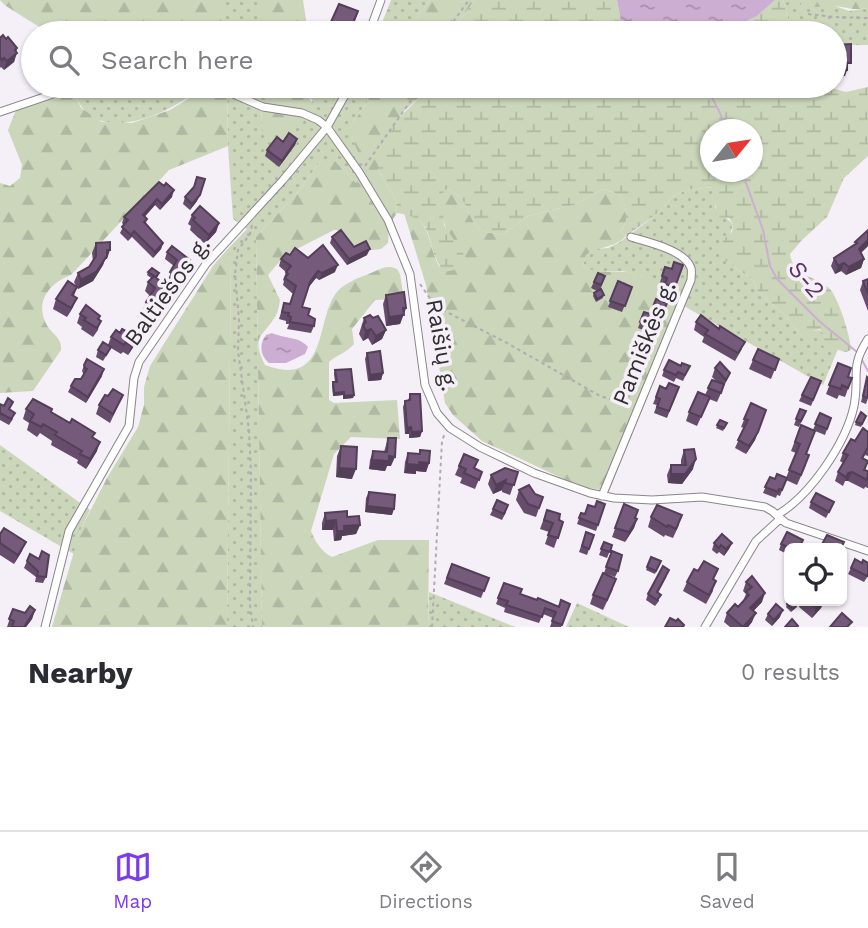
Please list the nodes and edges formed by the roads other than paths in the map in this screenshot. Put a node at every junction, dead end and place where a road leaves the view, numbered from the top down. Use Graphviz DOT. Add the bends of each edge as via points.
graph roads {
  1 [pos="381,0"];
  2 [pos="373,21"];
  3 [pos="39,98"];
  4 [pos="242,98"];
  5 [pos="343,98"];
  6 [pos="0,113"];
  7 [pos="327,127"];
  8 [pos="631,237"];
  9 [pos="868,339"];
  10 [pos="602,496"];
  11 [pos="779,517"];
  12 [pos="868,551"];
  13 [pos="45,627"];
  14 [pos="705,627"];
  1 -- 2 [label="street"];
  3 -- 6 [label="street"];
  4 -- 7 [label="street" via="263,107 302,113"];
  5 -- 7 [label="street, Baltiešos g."];
  7 -- 10 [label="street, Raišių g." via="388,219 411,278 425,385 437,413 450,428 480,447 534,473"];
  7 -- 13 [label="street, Baltiešos g." via="206,264 139,362 129,426 69,531"];
  8 -- 10 [label="street, Pamiškės g." via="682,257 691,268 691,280"];
  9 -- 11 [label="street" via="856,361 853,408 831,457"];
  10 -- 11 [label="street" via="702,497 765,507"];
  11 -- 12 [label="street"];
  11 -- 14 [label="street" via="755,541"];
}
